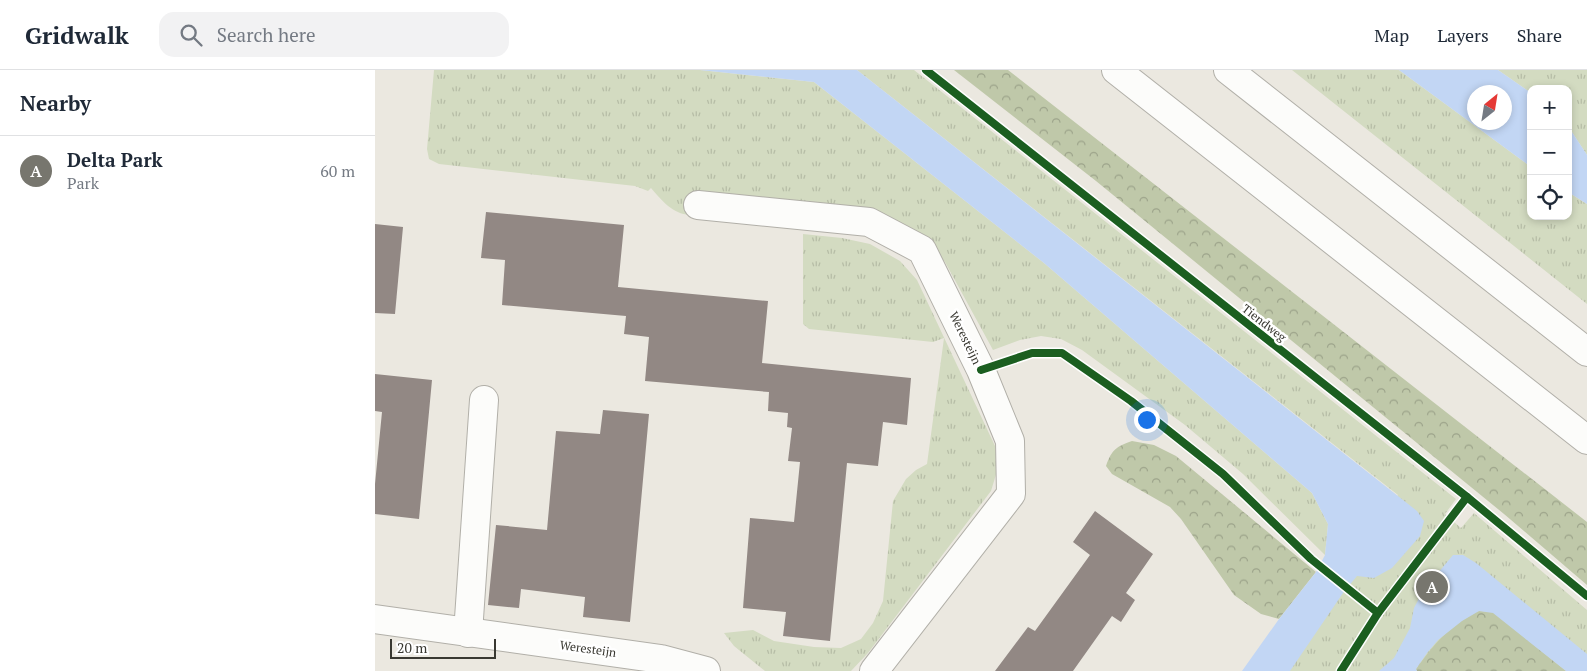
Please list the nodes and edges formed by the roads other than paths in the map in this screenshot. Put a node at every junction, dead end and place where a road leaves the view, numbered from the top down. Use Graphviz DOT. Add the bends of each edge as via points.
graph roads {
  1 [pos="1116,70"];
  2 [pos="1228,70"];
  3 [pos="698,205"];
  4 [pos="1587,352"];
  5 [pos="484,400"];
  6 [pos="1587,440"];
  7 [pos="375,619"];
  8 [pos="468,633"];
  9 [pos="707,671"];
  10 [pos="874,671"];
  1 -- 6 [label="main road"];
  2 -- 4 [label="main road"];
  3 -- 10 [label="main road, Weresteijn" via="869,222 922,250 981,370 1010,441 1011,494"];
  5 -- 8 [label="main road"];
  7 -- 8 [label="main road, Weresteijn"];
  8 -- 9 [label="main road, Weresteijn" via="661,659"];
}
